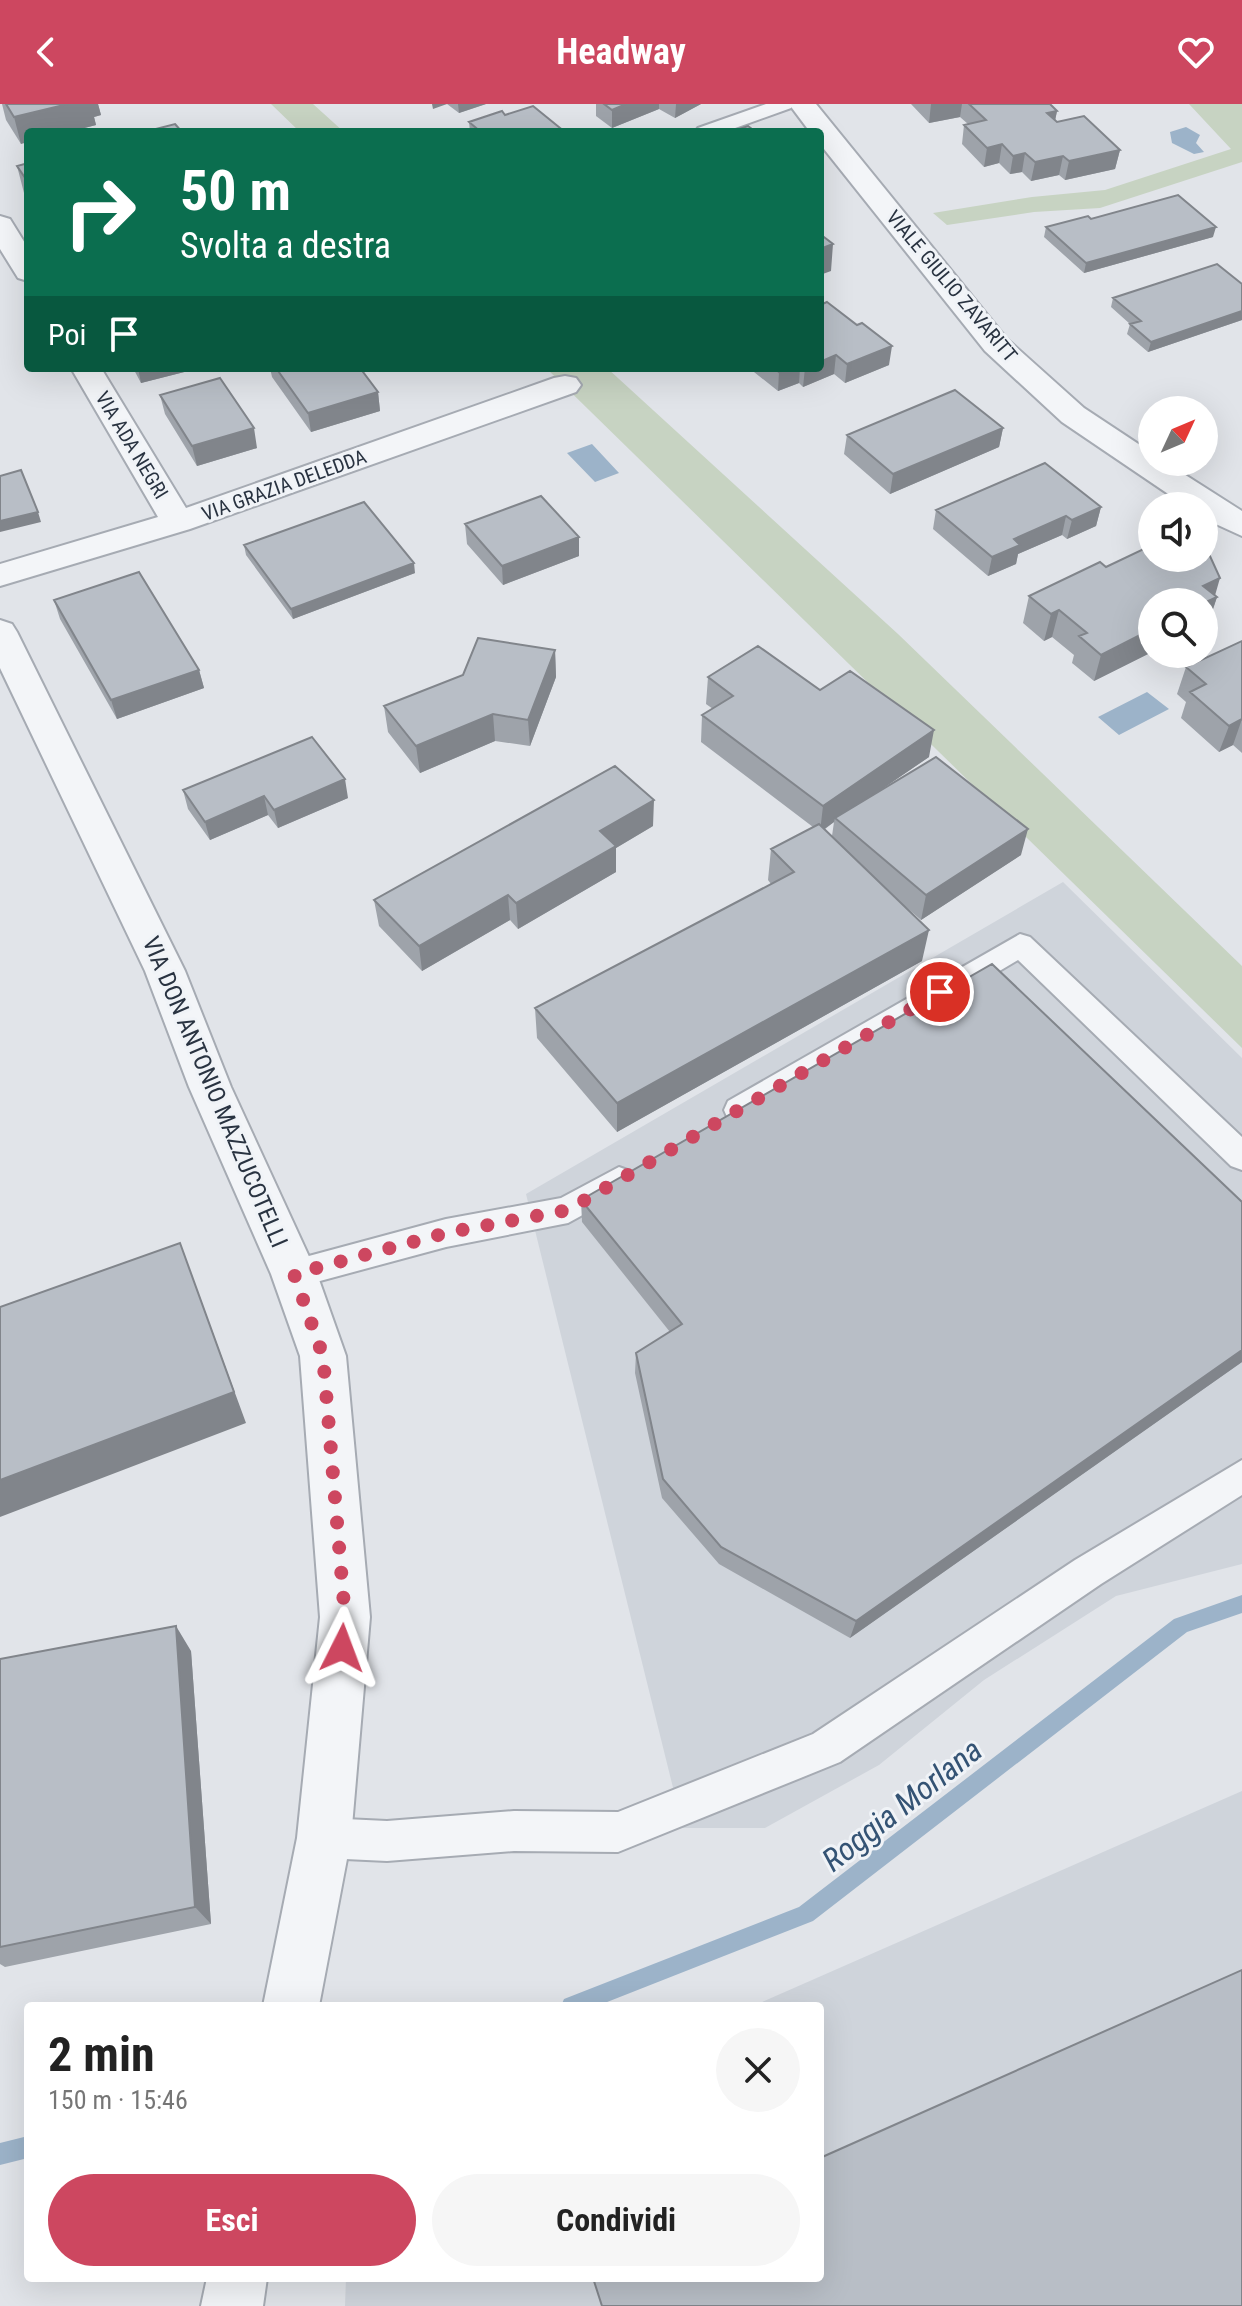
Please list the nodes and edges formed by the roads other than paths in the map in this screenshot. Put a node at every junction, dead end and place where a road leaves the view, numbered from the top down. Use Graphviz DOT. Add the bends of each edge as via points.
graph roads {
  1 [pos="784,104"];
  2 [pos="802,104"];
  3 [pos="716,128"];
  4 [pos="821,128"];
  5 [pos="824,131"];
  6 [pos="0,225"];
  7 [pos="24,265"];
  8 [pos="88,372"];
  9 [pos="565,385"];
  10 [pos="178,522"];
  11 [pos="1242,525"];
  12 [pos="0,575"];
  13 [pos="0,632"];
  14 [pos="718,1122"];
  15 [pos="1242,1157"];
  16 [pos="650,1162"];
  17 [pos="294,1274"];
  18 [pos="1242,1476"];
  19 [pos="324,1838"];
  20 [pos="292,2002"];
  21 [pos="236,2282"];
  22 [pos="232,2306"];
  1 -- 3 [label="lane"];
  2 -- 4 [label="street, VIALE GIULIO ZAVARITT"];
  5 -- 11 [label="street, VIALE GIULIO ZAVARITT" via="996,345 1073,415"];
  6 -- 7 [label="street"];
  8 -- 10 [label="street, VIA ADA NEGRI"];
  9 -- 10 [label="street, VIA GRAZIA DELEDDA"];
  10 -- 12 [label="street, VIA GRAZIA DELEDDA"];
  13 -- 17 [label="street, VIA DON ANTONIO MAZZUCOTELLI" via="165,971 210,1087"];
  14 -- 15 [label="lane" via="1020,945"];
  16 -- 17 [label="lane" via="568,1210 446,1233"];
  17 -- 19 [label="street, VIA DON ANTONIO MAZZUCOTELLI" via="323,1356 345,1617"];
  18 -- 19 [label="lane" via="826,1748 618,1832 514,1831 387,1841"];
  19 -- 20 [label="street, VIA DON ANTONIO MAZZUCOTELLI"];
  21 -- 22 [label="street"];
}
